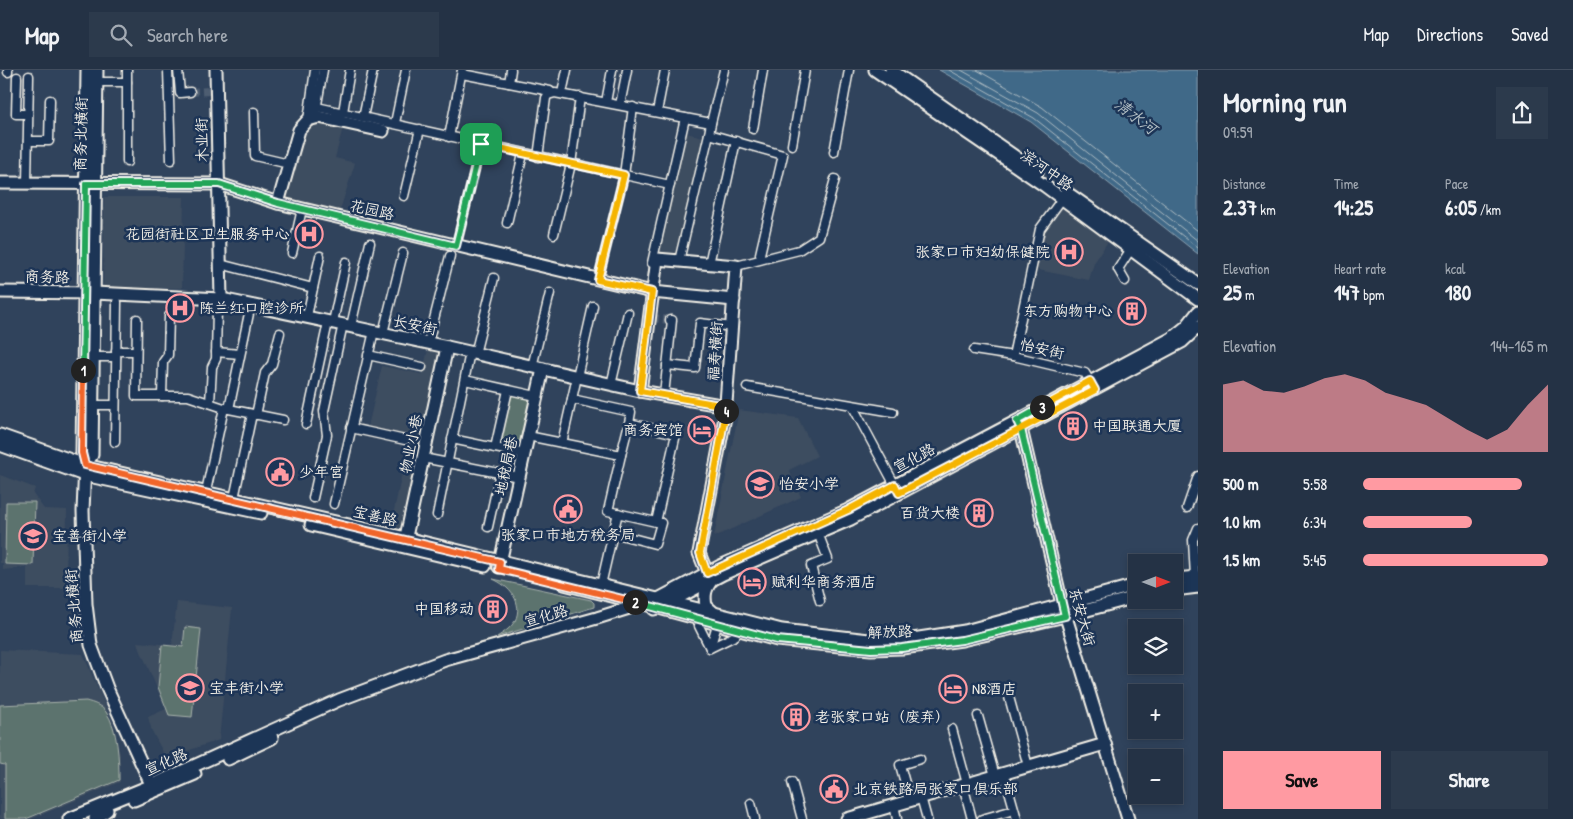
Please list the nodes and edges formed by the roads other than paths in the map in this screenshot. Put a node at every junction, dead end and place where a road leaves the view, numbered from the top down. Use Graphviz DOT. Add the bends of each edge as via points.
graph roads {
  1 [pos="127,70"];
  2 [pos="168,70"];
  3 [pos="178,70"];
  4 [pos="216,70"];
  5 [pos="316,70"];
  6 [pos="323,70"];
  7 [pos="350,70"];
  8 [pos="373,70"];
  9 [pos="406,70"];
  10 [pos="511,70"];
  11 [pos="567,70"];
  12 [pos="612,70"];
  13 [pos="627,70"];
  14 [pos="665,70"];
  15 [pos="724,70"];
  16 [pos="763,70"];
  17 [pos="805,70"];
  18 [pos="849,70"];
  19 [pos="875,70"];
  20 [pos="891,70"];
  21 [pos="462,72"];
  22 [pos="29,76"];
  23 [pos="92,76"];
  24 [pos="17,77"];
  25 [pos="127,82"];
  26 [pos="509,83"];
  27 [pos="190,92"];
  28 [pos="180,93"];
  29 [pos="552,93"];
  30 [pos="562,93"];
  31 [pos="169,94"];
  32 [pos="580,97"];
  33 [pos="50,100"];
  34 [pos="606,102"];
  35 [pos="620,105"];
  36 [pos="633,107"];
  37 [pos="254,112"];
  38 [pos="343,112"];
  39 [pos="657,112"];
  40 [pos="28,114"];
  41 [pos="313,115"];
  42 [pos="364,117"];
  43 [pos="685,118"];
  44 [pos="395,123"];
  45 [pos="711,123"];
  46 [pos="752,128"];
  47 [pos="420,130"];
  48 [pos="383,131"];
  49 [pos="709,134"];
  50 [pos="449,137"];
  51 [pos="28,141"];
  52 [pos="736,141"];
  53 [pos="481,144"];
  54 [pos="792,145"];
  55 [pos="834,152"];
  56 [pos="523,154"];
  57 [pos="538,157"];
  58 [pos="171,160"];
  59 [pos="127,162"];
  60 [pos="289,164"];
  61 [pos="571,164"];
  62 [pos="624,175"];
  63 [pos="835,179"];
  64 [pos="0,183"];
  65 [pos="27,183"];
  66 [pos="91,184"];
  67 [pos="219,184"];
  68 [pos="670,186"];
  69 [pos="404,196"];
  70 [pos="1064,196"];
  71 [pos="278,203"];
  72 [pos="302,209"];
  73 [pos="507,223"];
  74 [pos="554,234"];
  75 [pos="370,243"];
  76 [pos="1133,245"];
  77 [pos="453,251"];
  78 [pos="403,252"];
  79 [pos="292,253"];
  80 [pos="760,254"];
  81 [pos="320,256"];
  82 [pos="679,261"];
  83 [pos="346,262"];
  84 [pos="654,263"];
  85 [pos="220,264"];
  86 [pos="709,264"];
  87 [pos="736,266"];
  88 [pos="494,278"];
  89 [pos="598,280"];
  90 [pos="1125,281"];
  91 [pos="1198,284"];
  92 [pos="313,288"];
  93 [pos="0,292"];
  94 [pos="652,292"];
  95 [pos="89,293"];
  96 [pos="550,293"];
  97 [pos="1198,299"];
  98 [pos="734,300"];
  99 [pos="117,302"];
  100 [pos="219,302"];
  101 [pos="251,304"];
  102 [pos="593,306"];
  103 [pos="1198,312"];
  104 [pos="628,313"];
  105 [pos="169,316"];
  106 [pos="307,316"];
  107 [pos="136,319"];
  108 [pos="670,320"];
  109 [pos="338,325"];
  110 [pos="732,327"];
  111 [pos="1198,327"];
  112 [pos="379,332"];
  113 [pos="280,333"];
  114 [pos="428,343"];
  115 [pos="447,347"];
  116 [pos="974,350"];
  117 [pos="136,351"];
  118 [pos="216,352"];
  119 [pos="473,353"];
  120 [pos="116,354"];
  121 [pos="240,354"];
  122 [pos="368,355"];
  123 [pos="1013,356"];
  124 [pos="88,357"];
  125 [pos="667,365"];
  126 [pos="422,367"];
  127 [pos="537,368"];
  128 [pos="318,369"];
  129 [pos="333,373"];
  130 [pos="577,377"];
  131 [pos="465,380"];
  132 [pos="611,385"];
  133 [pos="1092,385"];
  134 [pos="748,387"];
  135 [pos="508,390"];
  136 [pos="640,391"];
  137 [pos="664,395"];
  138 [pos="162,396"];
  139 [pos="536,396"];
  140 [pos="572,399"];
  141 [pos="210,404"];
  142 [pos="88,405"];
  143 [pos="116,405"];
  144 [pos="852,405"];
  145 [pos="726,406"];
  146 [pos="226,408"];
  147 [pos="893,412"];
  148 [pos="254,414"];
  149 [pos="283,420"];
  150 [pos="629,423"];
  151 [pos="306,424"];
  152 [pos="1019,425"];
  153 [pos="352,428"];
  154 [pos="0,436"];
  155 [pos="528,436"];
  156 [pos="452,439"];
  157 [pos="405,440"];
  158 [pos="115,442"];
  159 [pos="562,443"];
  160 [pos="0,445"];
  161 [pos="496,448"];
  162 [pos="524,454"];
  163 [pos="621,455"];
  164 [pos="423,458"];
  165 [pos="448,463"];
  166 [pos="85,470"];
  167 [pos="500,473"];
  168 [pos="1198,476"];
  169 [pos="519,477"];
  170 [pos="897,489"];
  171 [pos="205,497"];
  172 [pos="313,498"];
  173 [pos="1194,498"];
  174 [pos="233,503"];
  175 [pos="334,504"];
  176 [pos="1187,508"];
  177 [pos="618,513"];
  178 [pos="437,515"];
  179 [pos="656,522"];
  180 [pos="830,522"];
  181 [pos="488,528"];
  182 [pos="1198,528"];
  183 [pos="818,533"];
  184 [pos="613,534"];
  185 [pos="405,543"];
  186 [pos="499,565"];
  187 [pos="710,576"];
  188 [pos="1183,579"];
  189 [pos="1197,580"];
  190 [pos="1183,586"];
  191 [pos="1128,587"];
  192 [pos="599,589"];
  193 [pos="1128,598"];
  194 [pos="820,601"];
  195 [pos="670,602"];
  196 [pos="644,604"];
  197 [pos="657,604"];
  198 [pos="1062,604"];
  199 [pos="1065,616"];
  200 [pos="597,618"];
  201 [pos="716,619"];
  202 [pos="699,626"];
  203 [pos="734,636"];
  204 [pos="710,648"];
  205 [pos="1009,697"];
  206 [pos="978,716"];
  207 [pos="952,729"];
  208 [pos="1106,744"];
  209 [pos="920,759"];
  210 [pos="1028,766"];
  211 [pos="1000,774"];
  212 [pos="792,782"];
  213 [pos="965,785"];
  214 [pos="153,788"];
  215 [pos="921,797"];
  216 [pos="910,801"];
  217 [pos="751,802"];
  218 [pos="894,806"];
  219 [pos="1014,810"];
  220 [pos="88,817"];
  221 [pos="69,819"];
  222 [pos="755,819"];
  223 [pos="802,819"];
  224 [pos="847,819"];
  225 [pos="897,819"];
  226 [pos="927,819"];
  227 [pos="972,819"];
  228 [pos="982,819"];
  229 [pos="1017,819"];
  230 [pos="1128,819"];
  1 -- 25 [label="street"];
  2 -- 31 [label="street"];
  3 -- 28 [label="street"];
  4 -- 67 [label="main road, 木业街" via="213,91"];
  5 -- 41 [label="street"];
  6 -- 41 [label="street"];
  7 -- 38 [label="street"];
  8 -- 42 [label="street"];
  9 -- 44 [label="street"];
  10 -- 26 [label="street"];
  11 -- 30 [label="street"];
  12 -- 34 [label="street"];
  13 -- 35 [label="street"];
  14 -- 39 [label="street"];
  15 -- 45 [label="street"];
  16 -- 46 [label="street"];
  17 -- 54 [label="street"];
  18 -- 55 [label="street"];
  19 -- 70 [label="main road, 滨河中路"];
  20 -- 70 [label="main road, 滨河中路"];
  21 -- 26 [label="street"];
  21 -- 50 [label="street"];
  22 -- 40 [label="street"];
  23 -- 25 [label="street"];
  23 -- 66 [label="main road, 商务北横街"];
  24 -- 40 [label="street" via="16,114"];
  25 -- 59 [label="street"];
  26 -- 29 [label="street"];
  27 -- 28 [label="street"];
  28 -- 31 [label="street"];
  29 -- 30 [label="street"];
  29 -- 57 [label="street" via="546,98"];
  30 -- 32 [label="street"];
  31 -- 58 [label="street"];
  32 -- 34 [label="street"];
  32 -- 61 [label="street"];
  33 -- 51 [label="street" via="49,141"];
  34 -- 35 [label="street"];
  35 -- 36 [label="street"];
  36 -- 39 [label="street"];
  36 -- 62 [label="street"];
  37 -- 60 [label="street" via="256,156"];
  38 -- 41 [label="street"];
  38 -- 42 [label="street"];
  39 -- 43 [label="street"];
  40 -- 51 [label="street"];
  41 -- 48 [label="main road"];
  41 -- 60 [label="main road" via="299,130"];
  42 -- 44 [label="street"];
  43 -- 45 [label="street"];
  43 -- 68 [label="street"];
  44 -- 47 [label="street"];
  45 -- 49 [label="street"];
  47 -- 50 [label="street"];
  47 -- 69 [label="street"];
  49 -- 52 [label="street"];
  49 -- 82 [label="street"];
  50 -- 53 [label="street"];
  51 -- 65 [label="street"];
  52 -- 80 [label="street" via="784,155"];
  52 -- 86 [label="street"];
  53 -- 56 [label="street"];
  53 -- 77 [label="street"];
  56 -- 57 [label="street"];
  56 -- 73 [label="street"];
  57 -- 61 [label="street"];
  60 -- 71 [label="main road"];
  61 -- 62 [label="street"];
  61 -- 74 [label="street"];
  62 -- 68 [label="street"];
  62 -- 89 [label="street"];
  63 -- 87 [label="street" via="819,237 799,250"];
  64 -- 65 [label="main road, 花园路"];
  65 -- 66 [label="main road, 花园路"];
  66 -- 67 [label="main road, 花园路"];
  66 -- 95 [label="main road, 商务北横街"];
  67 -- 71 [label="main road, 花园路"];
  67 -- 85 [label="main road, 木业街"];
  68 -- 84 [label="street"];
  70 -- 76 [label="main road, 滨河中路"];
  70 -- 123 [label="street" via="1040,229"];
  71 -- 72 [label="main road, 花园路"];
  72 -- 77 [label="main road, 花园路"];
  72 -- 79 [label="street"];
  75 -- 109 [label="street"];
  76 -- 90 [label="street" via="1118,269"];
  76 -- 91 [label="main road, 滨河中路"];
  76 -- 97 [label="main road, 滨河中路"];
  77 -- 89 [label="main road, 花园路"];
  77 -- 114 [label="street"];
  78 -- 112 [label="street"];
  81 -- 92 [label="street"];
  82 -- 84 [label="main road"];
  82 -- 86 [label="main road"];
  83 -- 109 [label="street"];
  84 -- 94 [label="main road"];
  85 -- 92 [label="street"];
  85 -- 100 [label="main road, 木业街"];
  86 -- 87 [label="main road"];
  87 -- 98 [label="main road, 福寿横街"];
  88 -- 119 [label="street"];
  89 -- 94 [label="main road, 花园路"];
  92 -- 106 [label="street"];
  93 -- 95 [label="main road, 商务路"];
  94 -- 98 [label="main road, 花园路"];
  94 -- 136 [label="main road"];
  95 -- 100 [label="main road, 长安街"];
  95 -- 124 [label="main road, 商务北横街"];
  96 -- 127 [label="street"];
  98 -- 110 [label="main road, 福寿横街"];
  99 -- 120 [label="street"];
  100 -- 101 [label="main road, 长安街"];
  100 -- 118 [label="street"];
  101 -- 106 [label="main road, 长安街"];
  101 -- 121 [label="street"];
  102 -- 130 [label="street"];
  103 -- 133 [label="main road, 宣化路" via="1180,332"];
  104 -- 132 [label="street"];
  105 -- 138 [label="street"];
  106 -- 109 [label="main road, 长安街"];
  107 -- 117 [label="street"];
  108 -- 125 [label="street"];
  109 -- 112 [label="main road, 长安街"];
  109 -- 128 [label="street"];
  109 -- 129 [label="street"];
  110 -- 125 [label="street" via="700,323 695,368"];
  110 -- 145 [label="main road, 福寿横街"];
  111 -- 133 [label="main road, 宣化路" via="1182,342"];
  112 -- 114 [label="main road, 长安街"];
  112 -- 122 [label="street"];
  113 -- 148 [label="street"];
  114 -- 115 [label="main road, 长安街"];
  115 -- 119 [label="main road, 长安街"];
  115 -- 164 [label="main road, 物业小巷"];
  116 -- 123 [label="street, 怡安街"];
  117 -- 120 [label="street"];
  117 -- 138 [label="street" via="136,396"];
  118 -- 121 [label="street"];
  118 -- 141 [label="street"];
  119 -- 127 [label="main road, 长安街"];
  119 -- 131 [label="street"];
  120 -- 124 [label="street"];
  120 -- 143 [label="street"];
  121 -- 146 [label="street"];
  122 -- 126 [label="street"];
  122 -- 153 [label="street"];
  123 -- 133 [label="street, 怡安街" via="1085,373"];
  124 -- 142 [label="main road, 商务北横街"];
  125 -- 137 [label="street"];
  127 -- 130 [label="main road, 长安街"];
  127 -- 139 [label="main road, 地税局巷"];
  128 -- 129 [label="street"];
  128 -- 151 [label="street"];
  129 -- 172 [label="street" via="324,411 327,435"];
  130 -- 132 [label="main road, 长安街"];
  130 -- 140 [label="street"];
  131 -- 135 [label="street"];
  131 -- 156 [label="street"];
  132 -- 136 [label="main road, 长安街"];
  133 -- 152 [label="main road, 宣化路"];
  134 -- 144 [label="street"];
  135 -- 139 [label="street"];
  135 -- 161 [label="street"];
  136 -- 137 [label="main road, 长安街"];
  137 -- 145 [label="main road, 长安街"];
  138 -- 141 [label="street" via="188,396"];
  139 -- 155 [label="main road, 地税局巷"];
  140 -- 150 [label="street" via="631,412"];
  140 -- 159 [label="street"];
  141 -- 146 [label="street"];
  142 -- 143 [label="street"];
  142 -- 166 [label="main road, 商务北横街" via="82,453"];
  143 -- 158 [label="street"];
  144 -- 147 [label="street"];
  144 -- 170 [label="street"];
  145 -- 187 [label="main road, 福寿横街" via="700,553"];
  146 -- 148 [label="street"];
  146 -- 171 [label="street"];
  148 -- 149 [label="street"];
  148 -- 174 [label="street"];
  150 -- 163 [label="street"];
  150 -- 179 [label="street" via="676,434"];
  152 -- 170 [label="main road, 宣化路"];
  152 -- 198 [label="main road, 东安大街"];
  153 -- 157 [label="street"];
  153 -- 175 [label="street"];
  154 -- 166 [label="main road"];
  155 -- 159 [label="street"];
  155 -- 162 [label="main road, 地税局巷"];
  156 -- 161 [label="street"];
  156 -- 165 [label="street"];
  159 -- 163 [label="street"];
  160 -- 166 [label="main road"];
  161 -- 162 [label="street"];
  162 -- 169 [label="main road, 地税局巷"];
  163 -- 177 [label="street" via="608,511"];
  164 -- 165 [label="street"];
  164 -- 185 [label="main road, 物业小巷"];
  165 -- 167 [label="street"];
  165 -- 178 [label="street"];
  166 -- 171 [label="main road, 宝善路"];
  166 -- 214 [label="main road, 商务北横街" via="86,604 91,645"];
  167 -- 169 [label="street"];
  167 -- 181 [label="street"];
  168 -- 173 [label="street"];
  169 -- 186 [label="main road, 地税局巷"];
  170 -- 180 [label="main road, 宣化路"];
  171 -- 174 [label="main road, 宝善路"];
  173 -- 176 [label="street"];
  174 -- 185 [label="main road, 宝善路"];
  177 -- 179 [label="street"];
  177 -- 184 [label="street"];
  179 -- 184 [label="street" via="661,523 655,544"];
  180 -- 183 [label="main road, 宣化路"];
  180 -- 187 [label="main road, 宣化路"];
  182 -- 189 [label="street" via="1194,540"];
  183 -- 187 [label="main road, 宣化路"];
  183 -- 194 [label="street" via="828,559 811,566"];
  184 -- 192 [label="street"];
  185 -- 186 [label="main road, 宝善路"];
  186 -- 192 [label="main road, 宝善路"];
  187 -- 195 [label="main road, 宣化路"];
  187 -- 197 [label="main road, 宣化路"];
  187 -- 201 [label="main road" via="705,600"];
  188 -- 189 [label="main road"];
  189 -- 190 [label="main road"];
  191 -- 198 [label="main road, 解放路"];
  192 -- 196 [label="main road, 宝善路"];
  192 -- 197 [label="main road, 宝善路"];
  192 -- 200 [label="main road" via="606,607"];
  193 -- 199 [label="main road, 解放路"];
  195 -- 197 [label="main road, 解放路"];
  195 -- 201 [label="main road, 解放路"];
  196 -- 197 [label="main road, 宣化路"];
  196 -- 200 [label="main road, 宣化路"];
  197 -- 201 [label="main road, 解放路"];
  197 -- 214 [label="main road, 宣化路" via="438,670 340,706"];
  198 -- 199 [label="main road, 东安大街"];
  198 -- 201 [label="main road, 解放路" via="965,631 906,640 869,640"];
  199 -- 201 [label="main road, 解放路" via="962,640 871,649 777,640"];
  199 -- 208 [label="main road, 东安大街"];
  200 -- 214 [label="main road, 宣化路" via="445,660 339,700"];
  201 -- 204 [label="street"];
  202 -- 204 [label="street"];
  203 -- 204 [label="street"];
  205 -- 210 [label="street"];
  206 -- 211 [label="street"];
  207 -- 213 [label="street"];
  208 -- 210 [label="main road"];
  208 -- 230 [label="main road, 东安大街"];
  209 -- 216 [label="street" via="900,766"];
  210 -- 211 [label="main road"];
  211 -- 213 [label="main road"];
  211 -- 219 [label="street"];
  212 -- 223 [label="street"];
  213 -- 215 [label="main road"];
  213 -- 227 [label="street"];
  214 -- 220 [label="main road, 宣化路"];
  214 -- 220 [label="main road, 宣化路"];
  215 -- 216 [label="main road"];
  215 -- 226 [label="street"];
  216 -- 218 [label="main road"];
  217 -- 222 [label="street"];
  218 -- 224 [label="main road"];
  218 -- 225 [label="street"];
  219 -- 228 [label="street"];
  219 -- 229 [label="street"];
  220 -- 221 [label="main road, 宣化路"];
}
